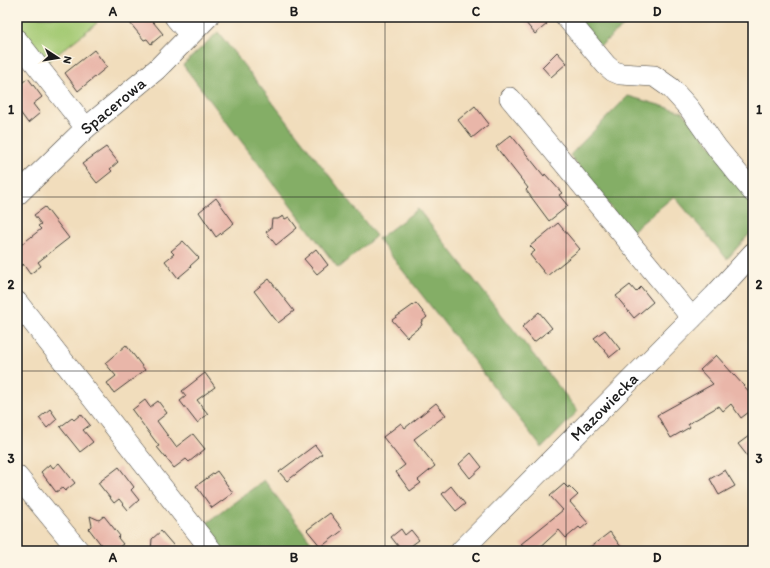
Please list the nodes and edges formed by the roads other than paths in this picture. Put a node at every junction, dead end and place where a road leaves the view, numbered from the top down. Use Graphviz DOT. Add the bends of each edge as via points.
graph roads {
  1 [pos="175,17"];
  2 [pos="208,17"];
  3 [pos="566,17"];
  4 [pos="190,35"];
  5 [pos="17,40"];
  6 [pos="510,98"];
  7 [pos="86,128"];
  8 [pos="753,192"];
  9 [pos="17,195"];
  10 [pos="749,258"];
  11 [pos="17,302"];
  12 [pos="692,318"];
  13 [pos="17,476"];
  14 [pos="79,551"];
  15 [pos="212,551"];
  16 [pos="461,551"];
  1 -- 4 [label="street"];
  2 -- 4 [label="street, Spacerowa"];
  3 -- 8 [label="street" via="613,71 620,74 654,76 671,88"];
  4 -- 7 [label="street, Spacerowa" via="157,69"];
  5 -- 7 [label="street"];
  6 -- 12 [label="street"];
  7 -- 9 [label="street, Spacerowa"];
  10 -- 12 [label="street, Mazowiecka"];
  11 -- 15 [label="street"];
  12 -- 16 [label="street, Mazowiecka"];
  13 -- 14 [label="street"];
}
